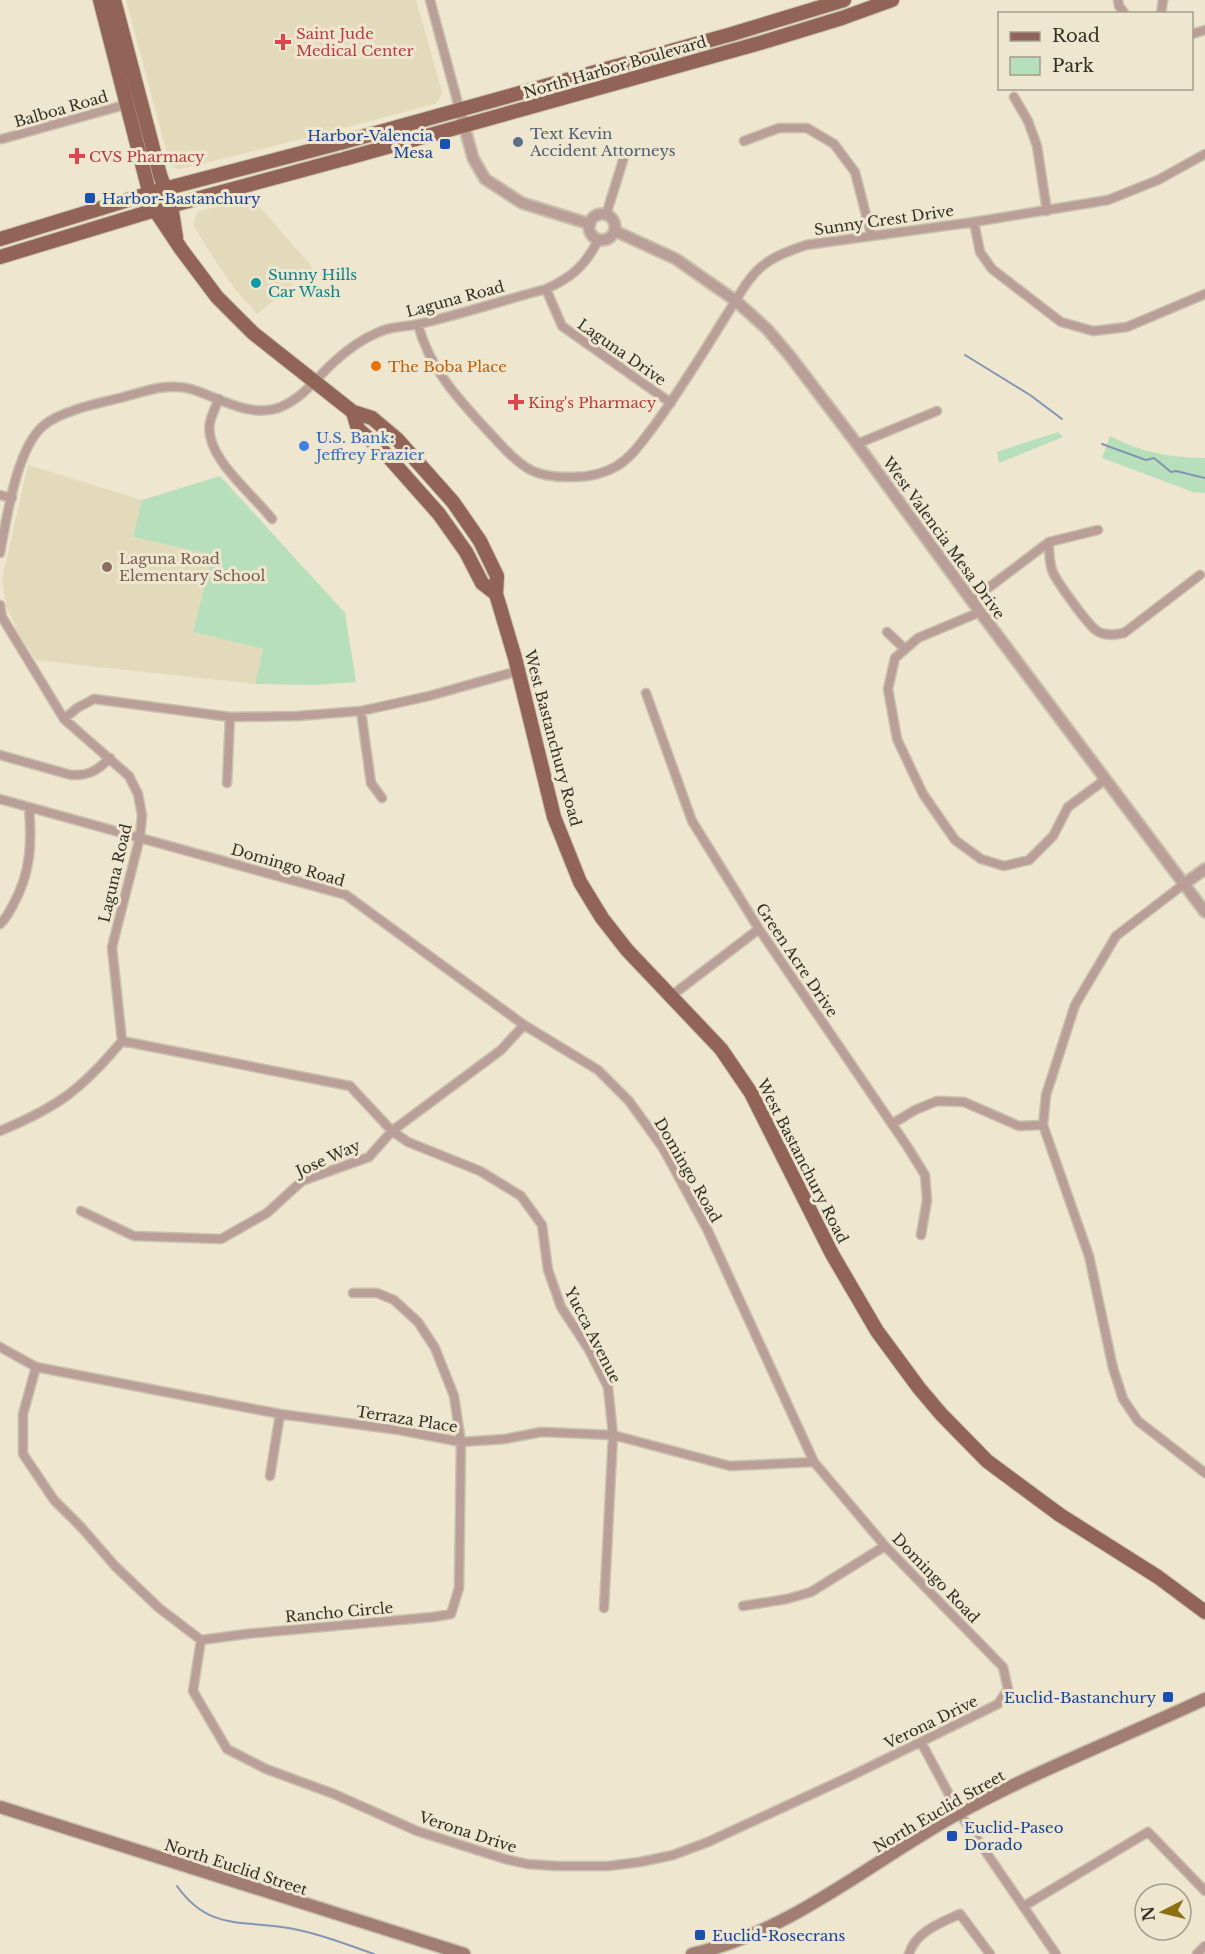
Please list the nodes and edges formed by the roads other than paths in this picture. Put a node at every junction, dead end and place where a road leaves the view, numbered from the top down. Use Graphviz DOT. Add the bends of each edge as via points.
graph roads {
  1 [pos="100,0"];
  2 [pos="114,0"];
  3 [pos="430,0"];
  4 [pos="844,0"];
  5 [pos="892,0"];
  6 [pos="1014,97"];
  7 [pos="128,104"];
  8 [pos="460,111"];
  9 [pos="465,126"];
  10 [pos="2,139"];
  11 [pos="744,141"];
  12 [pos="625,154"];
  13 [pos="1205,154"];
  14 [pos="164,189"];
  15 [pos="150,195"];
  16 [pos="171,206"];
  17 [pos="155,210"];
  18 [pos="1047,211"];
  19 [pos="606,215"];
  20 [pos="974,222"];
  21 [pos="590,224"];
  22 [pos="615,231"];
  23 [pos="871,234"];
  24 [pos="0,239"];
  25 [pos="176,239"];
  26 [pos="598,240"];
  27 [pos="0,257"];
  28 [pos="546,289"];
  29 [pos="1205,294"];
  30 [pos="736,301"];
  31 [pos="418,324"];
  32 [pos="316,382"];
  33 [pos="219,399"];
  34 [pos="671,402"];
  35 [pos="937,411"];
  36 [pos="857,444"];
  37 [pos="0,495"];
  38 [pos="12,498"];
  39 [pos="272,519"];
  40 [pos="1098,530"];
  41 [pos="1049,542"];
  42 [pos="0,553"];
  43 [pos="1200,575"];
  44 [pos="971,601"];
  45 [pos="0,605"];
  46 [pos="980,612"];
  47 [pos="887,632"];
  48 [pos="905,649"];
  49 [pos="518,671"];
  50 [pos="646,693"];
  51 [pos="361,711"];
  52 [pos="230,717"];
  53 [pos="64,719"];
  54 [pos="0,756"];
  55 [pos="110,758"];
  56 [pos="1106,779"];
  57 [pos="227,783"];
  58 [pos="382,798"];
  59 [pos="0,799"];
  60 [pos="30,807"];
  61 [pos="140,837"];
  62 [pos="1205,869"];
  63 [pos="1184,884"];
  64 [pos="1205,912"];
  65 [pos="0,924"];
  66 [pos="759,929"];
  67 [pos="671,996"];
  68 [pos="524,1025"];
  69 [pos="122,1041"];
  70 [pos="892,1124"];
  71 [pos="1043,1125"];
  72 [pos="0,1131"];
  73 [pos="392,1131"];
  74 [pos="81,1210"];
  75 [pos="921,1235"];
  76 [pos="353,1293"];
  77 [pos="0,1347"];
  78 [pos="36,1367"];
  79 [pos="280,1414"];
  80 [pos="613,1435"];
  81 [pos="461,1442"];
  82 [pos="814,1462"];
  83 [pos="1205,1473"];
  84 [pos="270,1476"];
  85 [pos="885,1546"];
  86 [pos="742,1606"];
  87 [pos="604,1608"];
  88 [pos="1205,1612"];
  89 [pos="201,1640"];
  90 [pos="1008,1689"];
  91 [pos="1205,1700"];
  92 [pos="921,1742"];
  93 [pos="0,1807"];
  94 [pos="959,1813"];
  95 [pos="1205,1891"];
  96 [pos="1024,1906"];
  97 [pos="1205,1946"];
  98 [pos="455,1953"];
  99 [pos="692,1954"];
  100 [pos="909,1954"];
  101 [pos="990,1954"];
  102 [pos="1056,1954"];
  103 [pos="1197,1954"];
  1 -- 7 [label="main road, West Bastanchury Road"];
  2 -- 14 [label="main road"];
  3 -- 8 [label="street"];
  4 -- 8 [label="main road, North Harbor Boulevard"];
  5 -- 9 [label="main road, North Harbor Boulevard" via="760,44"];
  6 -- 18 [label="street" via="1037,146"];
  7 -- 10 [label="street, Balboa Road"];
  7 -- 15 [label="main road, West Bastanchury Road"];
  8 -- 9 [label="street"];
  8 -- 14 [label="main road, North Harbor Boulevard"];
  9 -- 16 [label="main road, North Harbor Boulevard"];
  9 -- 21 [label="street" via="473,158 485,179 522,203"];
  11 -- 23 [label="street" via="779,128 807,128 834,144 855,172"];
  12 -- 19 [label="street"];
  13 -- 18 [label="street, Sunny Crest Drive" via="1158,180 1108,200"];
  14 -- 15 [label="main road, North Harbor Boulevard"];
  14 -- 16 [label="main road"];
  15 -- 17 [label="main road, West Bastanchury Road"];
  15 -- 24 [label="main road, North Harbor Boulevard"];
  16 -- 17 [label="main road, North Harbor Boulevard"];
  16 -- 25 [label="main road"];
  17 -- 25 [label="main road, West Bastanchury Road"];
  17 -- 27 [label="main road, North Harbor Boulevard"];
  18 -- 20 [label="street, Sunny Crest Drive"];
  19 -- 21 [label="street" via="594,217"];
  19 -- 22 [label="street" via="612,219"];
  20 -- 23 [label="street, Sunny Crest Drive"];
  20 -- 29 [label="street" via="980,252 992,269 1061,322 1093,332 1127,327"];
  21 -- 26 [label="street" via="592,235"];
  22 -- 26 [label="street"];
  22 -- 30 [label="street, West Valencia Mesa Drive" via="676,259"];
  23 -- 30 [label="street, Sunny Crest Drive" via="806,245 784,253 764,264"];
  25 -- 32 [label="main road, West Bastanchury Road" via="200,276 231,312"];
  26 -- 28 [label="street, Laguna Road" via="583,264 565,280"];
  28 -- 31 [label="street, Laguna Road"];
  28 -- 34 [label="street, Laguna Drive" via="562,327"];
  30 -- 34 [label="street, Sunny Crest Drive"];
  30 -- 36 [label="street, West Valencia Mesa Drive" via="790,356"];
  31 -- 32 [label="street, Laguna Road" via="381,331 357,344 332,363"];
  31 -- 34 [label="street, Sunny Crest Drive" via="430,360 456,397 519,464 541,475 590,477 619,465 634,452"];
  32 -- 33 [label="street, Laguna Road" via="291,403 275,409 243,407"];
  32 -- 49 [label="main road, West Bastanchury Road" via="353,412 358,429 440,514 482,583 496,594"];
  33 -- 38 [label="street, Laguna Road" via="177,386 114,399 59,417 32,438"];
  33 -- 39 [label="street" via="210,423 213,448"];
  35 -- 36 [label="street"];
  36 -- 44 [label="street, West Valencia Mesa Drive"];
  37 -- 38 [label="street"];
  38 -- 42 [label="street"];
  40 -- 41 [label="street"];
  41 -- 43 [label="street" via="1049,559 1056,579 1094,630 1104,634 1124,633"];
  41 -- 44 [label="street"];
  44 -- 46 [label="street, West Valencia Mesa Drive"];
  45 -- 53 [label="street, Laguna Road" via="2,617"];
  46 -- 48 [label="street" via="918,638"];
  46 -- 56 [label="street, West Valencia Mesa Drive"];
  47 -- 48 [label="street"];
  48 -- 56 [label="street" via="895,658 888,689 897,739 923,794 948,831 981,859 1004,866 1029,860 1053,836 1068,807"];
  49 -- 51 [label="street"];
  49 -- 67 [label="main road, West Bastanchury Road" via="554,817 580,882 627,950"];
  50 -- 66 [label="street, Green Acre Drive" via="692,821"];
  51 -- 52 [label="street"];
  51 -- 58 [label="street" via="371,783"];
  52 -- 53 [label="street" via="94,699"];
  52 -- 57 [label="street"];
  53 -- 55 [label="street, Laguna Road"];
  54 -- 55 [label="street" via="82,776 91,774"];
  55 -- 61 [label="street, Laguna Road" via="129,776 138,794 142,815"];
  56 -- 63 [label="street, West Valencia Mesa Drive"];
  59 -- 60 [label="street, Domingo Road"];
  60 -- 61 [label="street, Domingo Road"];
  60 -- 65 [label="street" via="30,863 19,894"];
  61 -- 68 [label="street, Domingo Road" via="346,896"];
  61 -- 69 [label="street, Laguna Road" via="112,947"];
  62 -- 63 [label="street"];
  63 -- 64 [label="street, West Valencia Mesa Drive"];
  63 -- 71 [label="street" via="1116,936 1075,1005 1046,1095"];
  66 -- 67 [label="street"];
  66 -- 70 [label="street, Green Acre Drive"];
  67 -- 88 [label="main road, West Bastanchury Road" via="721,1049 751,1093 832,1254 877,1331 941,1414 987,1461 1022,1488"];
  68 -- 73 [label="street, Jose Way" via="501,1050"];
  68 -- 82 [label="street, Domingo Road" via="598,1070 629,1101 663,1148 707,1229"];
  69 -- 72 [label="street" via="69,1096 29,1120"];
  69 -- 73 [label="street, Yucca Avenue" via="350,1086"];
  70 -- 71 [label="street" via="937,1101 964,1102 1019,1126"];
  70 -- 75 [label="street, Green Acre Drive" via="925,1175 927,1200"];
  71 -- 83 [label="street" via="1089,1256 1113,1368 1124,1399 1138,1421"];
  73 -- 74 [label="street, Jose Way" via="369,1157 302,1181 267,1213 221,1239 134,1236"];
  73 -- 80 [label="street, Yucca Avenue" via="408,1142 480,1171 521,1196 542,1225 548,1270 561,1307 608,1387"];
  76 -- 81 [label="street, Rancho Circle" via="377,1293 394,1300 418,1322 435,1348 454,1396"];
  77 -- 78 [label="street, Terraza Place"];
  78 -- 79 [label="street, Terraza Place"];
  78 -- 89 [label="street" via="23,1414 23,1454 54,1500 115,1566 159,1608"];
  79 -- 81 [label="street, Terraza Place"];
  79 -- 84 [label="street"];
  80 -- 81 [label="street, Terraza Place" via="542,1432"];
  80 -- 82 [label="street, Terraza Place" via="730,1466"];
  80 -- 87 [label="street, Yucca Avenue"];
  81 -- 89 [label="street, Rancho Circle" via="459,1588 451,1614"];
  82 -- 85 [label="street, Domingo Road"];
  85 -- 86 [label="street" via="811,1592"];
  85 -- 90 [label="street, Domingo Road" via="1003,1667"];
  89 -- 92 [label="street, Verona Drive" via="193,1691 227,1749 417,1831 527,1864 608,1866 673,1855"];
  90 -- 92 [label="street, Verona Drive" via="998,1704"];
  91 -- 94 [label="main road, North Euclid Street" via="1044,1770"];
  92 -- 94 [label="street"];
  93 -- 98 [label="main road, North Euclid Street"];
  94 -- 96 [label="street"];
  94 -- 99 [label="main road, North Euclid Street" via="784,1919"];
  95 -- 96 [label="street" via="1148,1832"];
  96 -- 102 [label="street"];
  97 -- 103 [label="street"];
  100 -- 101 [label="street" via="907,1944 960,1914"];
}
